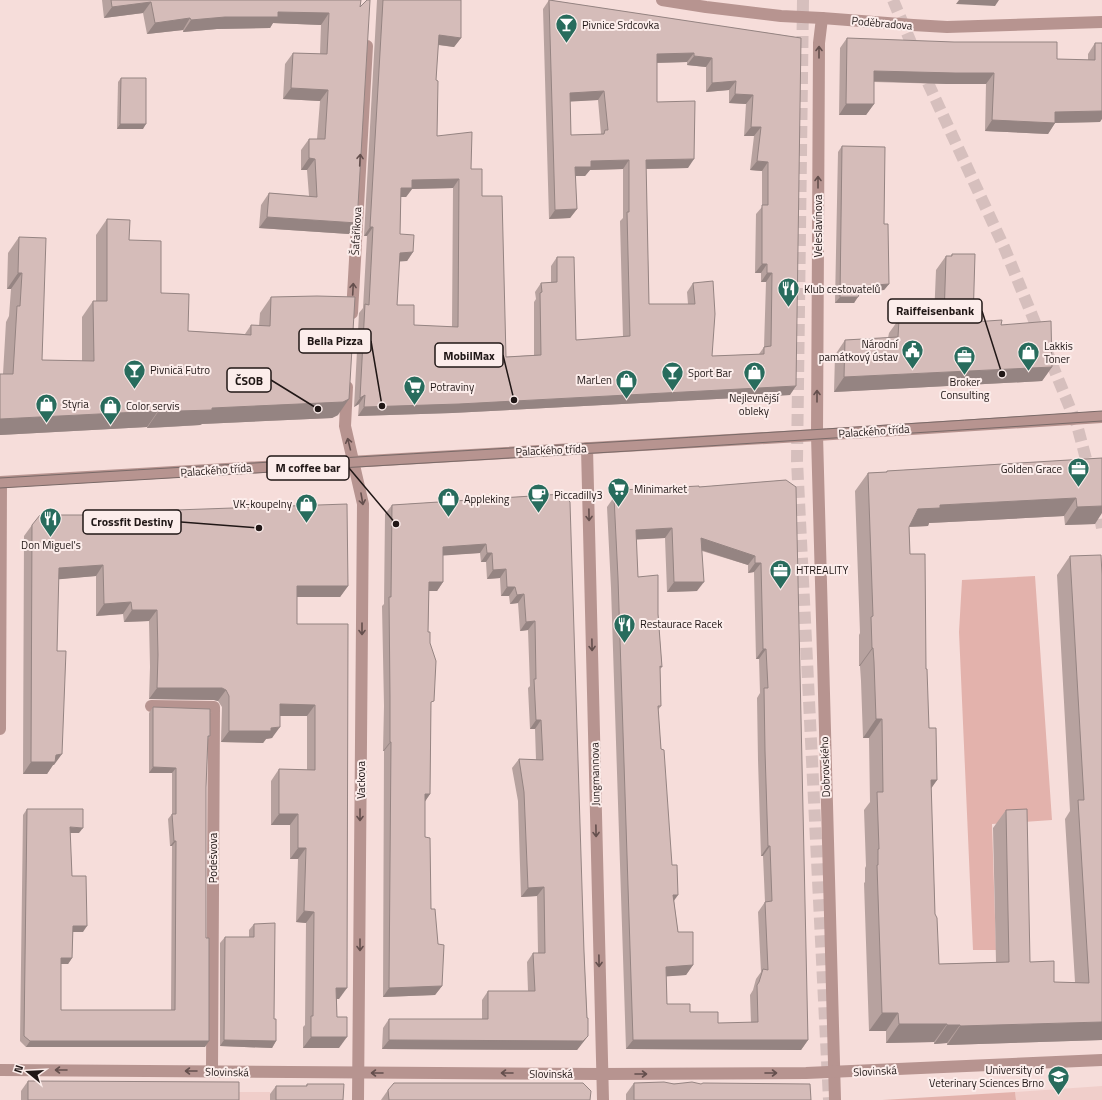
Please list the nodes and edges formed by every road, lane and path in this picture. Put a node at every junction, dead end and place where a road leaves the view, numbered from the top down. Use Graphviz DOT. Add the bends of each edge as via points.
graph roads {
  1 [pos="662,0"];
  2 [pos="822,18"];
  3 [pos="1102,22"];
  4 [pos="368,32"];
  5 [pos="351,327"];
  6 [pos="348,375"];
  7 [pos="1102,417"];
  8 [pos="816,435"];
  9 [pos="587,448"];
  10 [pos="354,461"];
  11 [pos="0,482"];
  12 [pos="151,706"];
  13 [pos="0,729"];
  14 [pos="1102,1060"];
  15 [pos="0,1070"];
  16 [pos="212,1071"];
  17 [pos="358,1073"];
  18 [pos="834,1073"];
  19 [pos="602,1074"];
  20 [pos="358,1100"];
  21 [pos="603,1100"];
  22 [pos="834,1100"];
  1 -- 2 [label="street, Poděbradova" via="781,16"];
  2 -- 3 [label="street, Poděbradova" via="948,27"];
  8 -- 2 [label="street, Veleslavínova, one-way" via="819,51"];
  5 -- 4 [label="street, Šafaříkova, one-way"];
  10 -- 6 [label="street, one-way" via="345,426"];
  7 -- 8 [label="street, Palackého třída"];
  8 -- 9 [label="street, Palackého třída"];
  8 -- 18 [label="street, Dobrovského"];
  9 -- 10 [label="street, Palackého třída"];
  9 -- 19 [label="street, Jungmannova, one-way"];
  10 -- 11 [label="street, Palackého třída"];
  10 -- 17 [label="street, Vackova, one-way" via="363,504"];
  11 -- 13 [label="street"];
  12 -- 16 [label="street, Podešvova" via="214,707"];
  14 -- 18 [label="street, Slovinská"];
  16 -- 15 [label="street, Slovinská, one-way"];
  16 -- 17 [label="street, Slovinská"];
  19 -- 17 [label="street, Slovinská, one-way"];
  17 -- 20 [label="street, Vackova"];
  19 -- 18 [label="street, Slovinská, one-way"];
  18 -- 22 [label="street, Dobrovského"];
  19 -- 21 [label="street, Jungmannova"];
}
